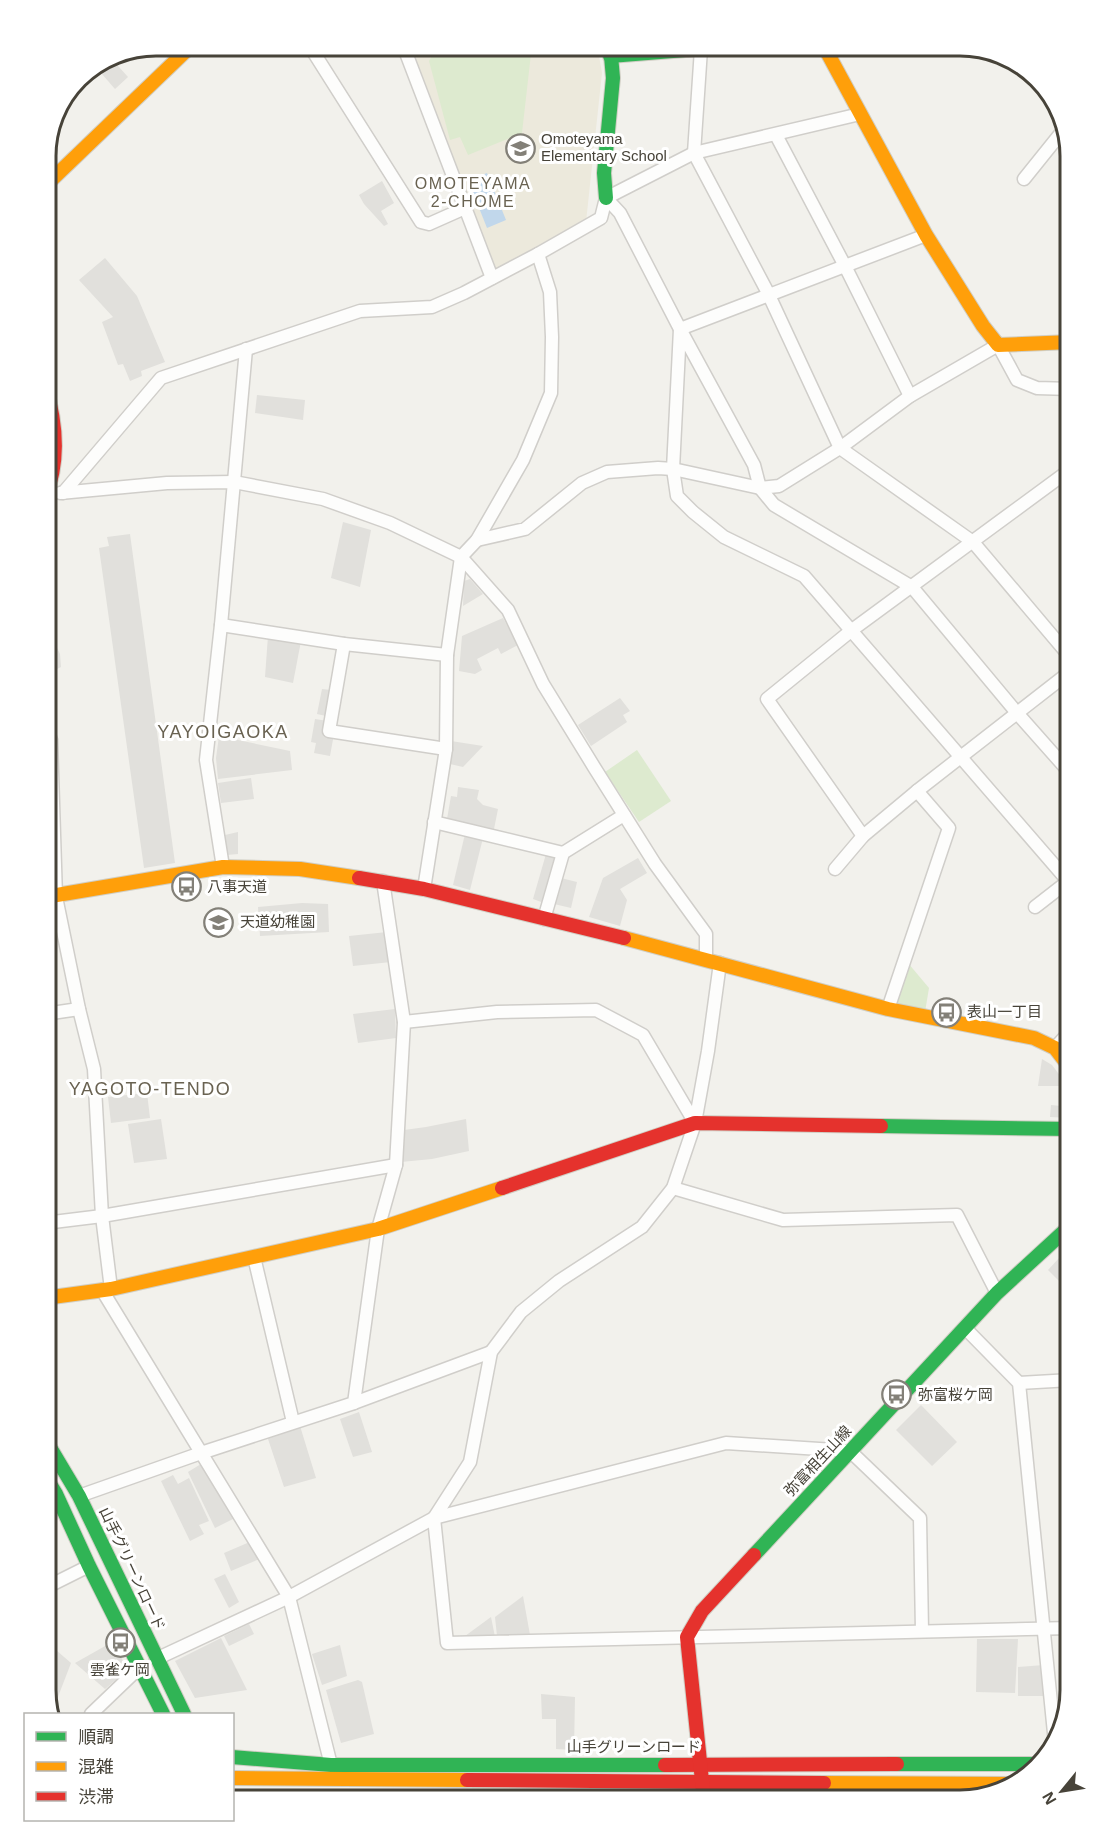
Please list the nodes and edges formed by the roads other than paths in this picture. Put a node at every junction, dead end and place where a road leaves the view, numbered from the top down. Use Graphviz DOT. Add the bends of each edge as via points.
graph roads {
  1 [pos="181,56"];
  2 [pos="316,56"];
  3 [pos="411,56"];
  4 [pos="611,56"];
  5 [pos="701,56"];
  6 [pos="829,56"];
  7 [pos="860,114"];
  8 [pos="776,135"];
  9 [pos="1058,136"];
  10 [pos="694,153"];
  11 [pos="56,175"];
  12 [pos="1024,179"];
  13 [pos="606,198"];
  14 [pos="465,207"];
  15 [pos="926,235"];
  16 [pos="538,254"];
  17 [pos="846,266"];
  18 [pos="492,278"];
  19 [pos="769,295"];
  20 [pos="680,329"];
  21 [pos="1060,342"];
  22 [pos="998,345"];
  23 [pos="246,349"];
  24 [pos="1060,388"];
  25 [pos="910,396"];
  26 [pos="840,448"];
  27 [pos="673,469"];
  28 [pos="1060,477"];
  29 [pos="234,482"];
  30 [pos="760,488"];
  31 [pos="56,493"];
  32 [pos="63,493"];
  33 [pos="477,540"];
  34 [pos="973,542"];
  35 [pos="461,556"];
  36 [pos="912,587"];
  37 [pos="221,625"];
  38 [pos="852,630"];
  39 [pos="344,644"];
  40 [pos="1060,645"];
  41 [pos="447,655"];
  42 [pos="1060,680"];
  43 [pos="1017,713"];
  44 [pos="446,749"];
  45 [pos="960,758"];
  46 [pos="1060,762"];
  47 [pos="917,791"];
  48 [pos="624,815"];
  49 [pos="435,822"];
  50 [pos="863,836"];
  51 [pos="563,853"];
  52 [pos="223,867"];
  53 [pos="835,869"];
  54 [pos="1060,870"];
  55 [pos="383,881"];
  56 [pos="1060,887"];
  57 [pos="424,889"];
  58 [pos="56,896"];
  59 [pos="1035,907"];
  60 [pos="56,917"];
  61 [pos="544,919"];
  62 [pos="713,962"];
  63 [pos="79,1009"];
  64 [pos="888,1010"];
  65 [pos="56,1012"];
  66 [pos="404,1022"];
  67 [pos="1060,1042"];
  68 [pos="1055,1048"];
  69 [pos="1060,1055"];
  70 [pos="695,1123"];
  71 [pos="1060,1129"];
  72 [pos="396,1165"];
  73 [pos="673,1188"];
  74 [pos="102,1216"];
  75 [pos="56,1222"];
  76 [pos="378,1229"];
  77 [pos="1060,1235"];
  78 [pos="254,1257"];
  79 [pos="106,1289"];
  80 [pos="997,1293"];
  81 [pos="56,1296"];
  82 [pos="964,1328"];
  83 [pos="491,1352"];
  84 [pos="1060,1381"];
  85 [pos="1020,1383"];
  86 [pos="354,1403"];
  87 [pos="293,1422"];
  88 [pos="850,1450"];
  89 [pos="201,1453"];
  90 [pos="56,1457"];
  91 [pos="56,1496"];
  92 [pos="79,1496"];
  93 [pos="434,1518"];
  94 [pos="89,1566"];
  95 [pos="56,1582"];
  96 [pos="289,1598"];
  97 [pos="1044,1628"];
  98 [pos="1060,1628"];
  99 [pos="922,1631"];
  100 [pos="687,1637"];
  101 [pos="156,1659"];
  102 [pos="139,1668"];
  103 [pos="92,1713"];
  104 [pos="162,1713"];
  105 [pos="183,1713"];
  106 [pos="1053,1725"];
  107 [pos="234,1757"];
  108 [pos="701,1764"];
  109 [pos="1027,1764"];
  110 [pos="331,1765"];
  111 [pos="234,1778"];
  112 [pos="703,1782"];
  113 [pos="992,1784"];
  114 [pos="703,1790"];
  1 -- 11 [label="street"];
  2 -- 14 [label="street" via="421,222 429,224"];
  3 -- 14 [label="street"];
  4 -- 13 [label="street" via="613,78 604,173"];
  5 -- 10 [label="street"];
  6 -- 7 [label="street"];
  7 -- 8 [label="street"];
  7 -- 15 [label="street"];
  8 -- 10 [label="street"];
  8 -- 17 [label="street"];
  9 -- 12 [label="street"];
  10 -- 13 [label="street"];
  10 -- 19 [label="street"];
  13 -- 16 [label="street" via="601,218"];
  13 -- 20 [label="street" via="621,213"];
  14 -- 18 [label="street"];
  15 -- 17 [label="street"];
  15 -- 22 [label="street"];
  16 -- 18 [label="street"];
  16 -- 33 [label="street" via="550,292 551,393 523,460"];
  17 -- 19 [label="street"];
  17 -- 25 [label="street"];
  18 -- 23 [label="street" via="432,307 360,311"];
  19 -- 20 [label="street"];
  19 -- 26 [label="street"];
  20 -- 27 [label="street"];
  20 -- 30 [label="street" via="754,465"];
  21 -- 22 [label="street"];
  22 -- 24 [label="street" via="1017,380 1037,388"];
  22 -- 25 [label="street"];
  23 -- 29 [label="street"];
  23 -- 32 [label="street" via="161,378"];
  25 -- 26 [label="street"];
  26 -- 30 [label="street" via="779,486"];
  26 -- 34 [label="street"];
  27 -- 30 [label="street"];
  27 -- 33 [label="street" via="607,472 582,483 525,529"];
  27 -- 38 [label="street" via="677,496 693,512 724,537 804,576"];
  28 -- 34 [label="street"];
  29 -- 32 [label="street" via="167,483"];
  29 -- 35 [label="street" via="323,499 390,523"];
  29 -- 37 [label="street"];
  30 -- 36 [label="street" via="774,505"];
  31 -- 32 [label="street"];
  33 -- 35 [label="street"];
  34 -- 36 [label="street"];
  34 -- 40 [label="street"];
  35 -- 41 [label="street"];
  35 -- 48 [label="street" via="508,610 543,684"];
  36 -- 38 [label="street"];
  36 -- 43 [label="street"];
  37 -- 39 [label="street"];
  37 -- 52 [label="street" via="206,760"];
  38 -- 45 [label="street"];
  38 -- 50 [label="street" via="767,699"];
  39 -- 41 [label="street"];
  39 -- 44 [label="street" via="329,731"];
  41 -- 44 [label="street"];
  42 -- 43 [label="street"];
  43 -- 45 [label="street"];
  43 -- 46 [label="street"];
  44 -- 49 [label="street"];
  45 -- 47 [label="street"];
  45 -- 54 [label="street"];
  47 -- 50 [label="street"];
  47 -- 64 [label="street" via="949,828"];
  48 -- 51 [label="street"];
  48 -- 62 [label="street" via="706,934"];
  49 -- 51 [label="street"];
  49 -- 57 [label="street"];
  50 -- 53 [label="street"];
  51 -- 61 [label="street"];
  52 -- 55 [label="street" via="300,869"];
  52 -- 58 [label="street"];
  55 -- 57 [label="street"];
  55 -- 66 [label="street"];
  56 -- 59 [label="street"];
  57 -- 61 [label="street"];
  60 -- 63 [label="street"];
  61 -- 62 [label="street"];
  62 -- 64 [label="street"];
  62 -- 70 [label="street" via="708,1051"];
  63 -- 65 [label="street"];
  63 -- 74 [label="street" via="94,1069"];
  64 -- 68 [label="street" via="1034,1038"];
  66 -- 70 [label="street" via="497,1012 596,1010 643,1035"];
  66 -- 72 [label="street"];
  67 -- 68 [label="street"];
  68 -- 69 [label="street"];
  70 -- 71 [label="street"];
  70 -- 73 [label="street"];
  70 -- 76 [label="street"];
  72 -- 74 [label="street"];
  72 -- 76 [label="street"];
  73 -- 80 [label="street" via="783,1220 957,1215"];
  73 -- 83 [label="street" via="642,1227 559,1281 521,1312"];
  74 -- 75 [label="street"];
  74 -- 79 [label="street"];
  76 -- 78 [label="street"];
  76 -- 86 [label="street"];
  77 -- 80 [label="street, 弥富相生山線"];
  78 -- 79 [label="street"];
  78 -- 87 [label="street"];
  79 -- 81 [label="street"];
  79 -- 89 [label="street"];
  80 -- 82 [label="street, 弥富相生山線"];
  82 -- 85 [label="street"];
  82 -- 88 [label="street, 弥富相生山線"];
  83 -- 86 [label="street"];
  83 -- 93 [label="street" via="470,1462"];
  84 -- 85 [label="street"];
  85 -- 97 [label="street"];
  86 -- 87 [label="street"];
  87 -- 89 [label="street"];
  88 -- 93 [label="street" via="726,1443"];
  88 -- 99 [label="street" via="920,1518"];
  88 -- 100 [label="street, 弥富相生山線" via="702,1611"];
  89 -- 92 [label="street"];
  89 -- 96 [label="street"];
  90 -- 92 [label="street, 山手グリーンロード"];
  91 -- 94 [label="street"];
  92 -- 101 [label="street, 山手グリーンロード"];
  93 -- 96 [label="street"];
  93 -- 100 [label="street" via="447,1644"];
  94 -- 95 [label="street"];
  94 -- 102 [label="street"];
  96 -- 101 [label="street"];
  96 -- 110 [label="street"];
  97 -- 98 [label="street"];
  97 -- 99 [label="street"];
  97 -- 106 [label="street"];
  99 -- 100 [label="street"];
  100 -- 108 [label="street"];
  101 -- 105 [label="street, 山手グリーンロード"];
  102 -- 103 [label="street"];
  102 -- 104 [label="street"];
  107 -- 110 [label="street, 山手グリーンロード"];
  108 -- 109 [label="street, 山手グリーンロード"];
  108 -- 110 [label="street, 山手グリーンロード"];
  108 -- 112 [label="street"];
  111 -- 112 [label="street"];
  112 -- 113 [label="street"];
  112 -- 114 [label="street"];
}
